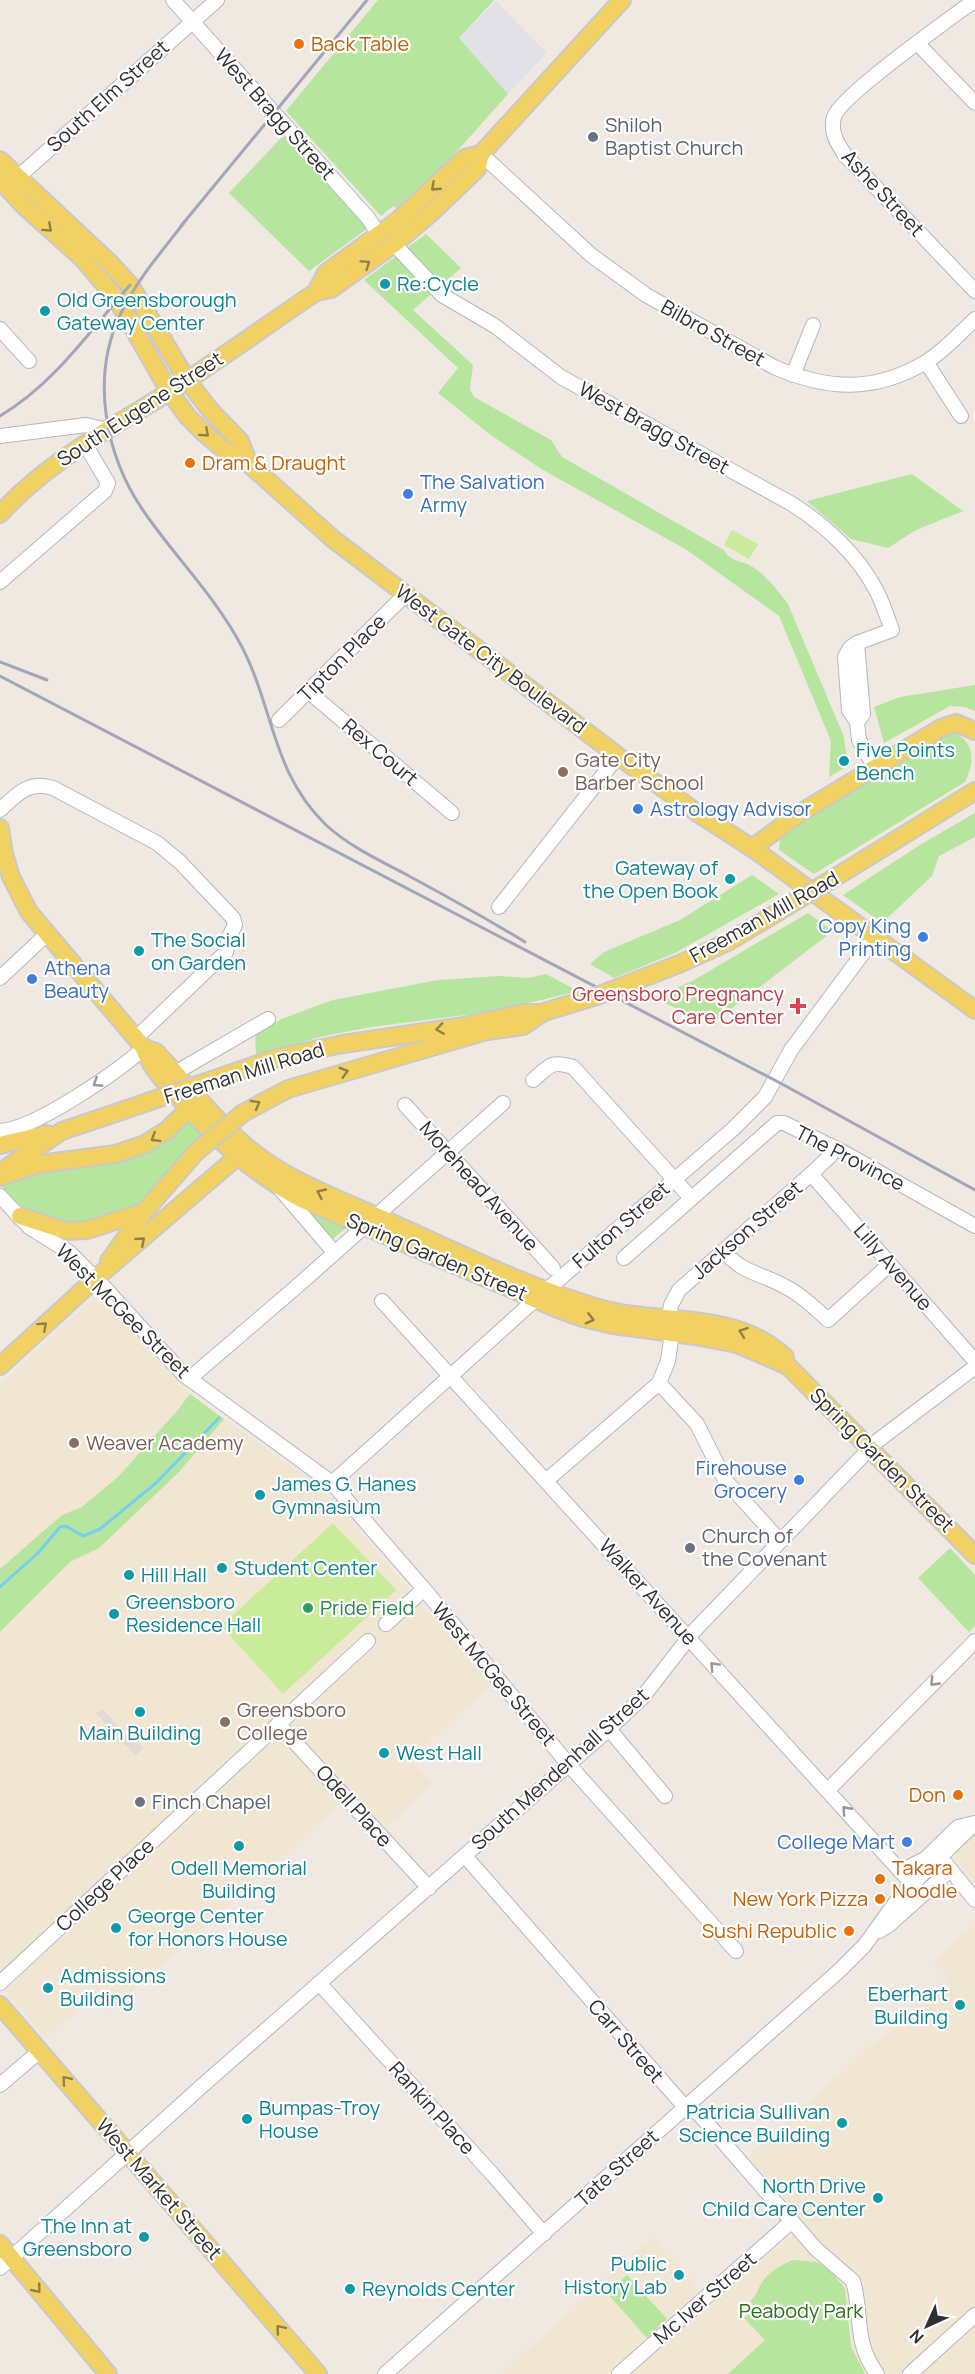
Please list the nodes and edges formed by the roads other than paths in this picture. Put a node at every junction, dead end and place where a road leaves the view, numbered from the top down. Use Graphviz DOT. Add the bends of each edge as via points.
graph roads {
  1 [pos="172,0"];
  2 [pos="217,0"];
  3 [pos="622,0"];
  4 [pos="975,0"];
  5 [pos="192,21"];
  6 [pos="918,44"];
  7 [pos="975,103"];
  8 [pos="481,154"];
  9 [pos="0,160"];
  10 [pos="6,184"];
  11 [pos="379,234"];
  12 [pos="394,244"];
  13 [pos="975,291"];
  14 [pos="316,292"];
  15 [pos="975,319"];
  16 [pos="813,325"];
  17 [pos="0,328"];
  18 [pos="29,361"];
  19 [pos="926,362"];
  20 [pos="793,375"];
  21 [pos="187,380"];
  22 [pos="169,391"];
  23 [pos="961,416"];
  24 [pos="108,430"];
  25 [pos="0,435"];
  26 [pos="85,444"];
  27 [pos="249,464"];
  28 [pos="0,514"];
  29 [pos="0,582"];
  30 [pos="405,595"];
  31 [pos="309,692"];
  32 [pos="279,720"];
  33 [pos="956,723"];
  34 [pos="975,732"];
  35 [pos="975,739"];
  36 [pos="618,756"];
  37 [pos="875,768"];
  38 [pos="971,792"];
  39 [pos="0,810"];
  40 [pos="452,813"];
  41 [pos="0,828"];
  42 [pos="752,848"];
  43 [pos="2,853"];
  44 [pos="499,907"];
  45 [pos="47,934"];
  46 [pos="875,937"];
  47 [pos="0,978"];
  48 [pos="975,1010"];
  49 [pos="542,1013"];
  50 [pos="268,1018"];
  51 [pos="140,1043"];
  52 [pos="175,1073"];
  53 [pos="533,1080"];
  54 [pos="503,1103"];
  55 [pos="194,1104"];
  56 [pos="405,1105"];
  57 [pos="0,1131"];
  58 [pos="62,1131"];
  59 [pos="0,1146"];
  60 [pos="835,1148"];
  61 [pos="448,1152"];
  62 [pos="242,1153"];
  63 [pos="0,1172"];
  64 [pos="811,1174"];
  65 [pos="0,1177"];
  66 [pos="674,1179"];
  67 [pos="280,1188"];
  68 [pos="0,1196"];
  69 [pos="691,1198"];
  70 [pos="144,1212"];
  71 [pos="20,1216"];
  72 [pos="369,1221"];
  73 [pos="975,1226"];
  74 [pos="724,1251"];
  75 [pos="334,1252"];
  76 [pos="624,1258"];
  77 [pos="890,1264"];
  78 [pos="553,1268"];
  79 [pos="96,1278"];
  80 [pos="541,1294"];
  81 [pos="382,1301"];
  82 [pos="671,1325"];
  83 [pos="975,1361"];
  84 [pos="0,1366"];
  85 [pos="975,1367"];
  86 [pos="450,1376"];
  87 [pos="189,1379"];
  88 [pos="659,1383"];
  89 [pos="870,1448"];
  90 [pos="547,1480"];
  91 [pos="332,1483"];
  92 [pos="780,1541"];
  93 [pos="975,1555"];
  94 [pos="424,1589"];
  95 [pos="386,1624"];
  96 [pos="689,1638"];
  97 [pos="368,1641"];
  98 [pos="975,1641"];
  99 [pos="278,1724"];
  100 [pos="609,1729"];
  101 [pos="570,1765"];
  102 [pos="828,1790"];
  103 [pos="665,1796"];
  104 [pos="975,1823"];
  105 [pos="465,1856"];
  106 [pos="940,1858"];
  107 [pos="950,1870"];
  108 [pos="901,1871"];
  109 [pos="913,1885"];
  110 [pos="429,1888"];
  111 [pos="975,1900"];
  112 [pos="873,1934"];
  113 [pos="736,1951"];
  114 [pos="0,1983"];
  115 [pos="319,1983"];
  116 [pos="0,2005"];
  117 [pos="40,2051"];
  118 [pos="0,2085"];
  119 [pos="684,2106"];
  120 [pos="127,2153"];
  121 [pos="792,2221"];
  122 [pos="544,2234"];
  123 [pos="0,2244"];
  124 [pos="6,2263"];
  125 [pos="975,2315"];
  126 [pos="108,2374"];
  127 [pos="318,2374"];
  128 [pos="385,2374"];
  129 [pos="619,2374"];
  130 [pos="877,2374"];
  131 [pos="910,2374"];
  1 -- 5 [label="street, West Bragg Street"];
  2 -- 5 [label="street, South Elm Street"];
  3 -- 8 [label="main road, South Eugene Street"];
  4 -- 6 [label="street, Ashe Street"];
  5 -- 10 [label="street, South Elm Street"];
  5 -- 11 [label="street, West Bragg Street"];
  6 -- 7 [label="street"];
  6 -- 13 [label="street, Ashe Street" via="840,105 834,115 836,141"];
  8 -- 11 [label="main road, South Eugene Street, one-way" via="465,158 421,201"];
  8 -- 12 [label="main road, South Eugene Street" via="477,169"];
  8 -- 20 [label="street, Bilbro Street" via="591,255 646,295"];
  9 -- 10 [label="main road"];
  10 -- 21 [label="main road, West Gate City Boulevard" via="104,258 130,285"];
  10 -- 22 [label="main road, West Gate City Boulevard, one-way" via="82,258 117,300"];
  11 -- 14 [label="main road, South Eugene Street" via="326,273"];
  14 -- 12 [label="main road, South Eugene Street, one-way" via="331,289"];
  12 -- 37 [label="street, West Bragg Street" via="442,296 495,326 561,377 808,514 843,546 876,590 892,630 868,637 849,648 845,657 862,714 857,722 859,740"];
  14 -- 21 [label="main road, South Eugene Street"];
  15 -- 19 [label="street, Bilbro Street"];
  16 -- 20 [label="street"];
  17 -- 18 [label="street"];
  19 -- 20 [label="street, Bilbro Street" via="867,384 836,386"];
  19 -- 23 [label="street"];
  21 -- 22 [label="main road, South Eugene Street"];
  21 -- 27 [label="main road, West Gate City Boulevard" via="240,441"];
  22 -- 24 [label="main road, South Eugene Street"];
  22 -- 27 [label="main road, West Gate City Boulevard, one-way" via="202,432"];
  24 -- 25 [label="street" via="86,425"];
  24 -- 26 [label="main road, South Eugene Street"];
  26 -- 28 [label="main road, South Eugene Street" via="39,477"];
  26 -- 29 [label="street" via="108,483 105,491"];
  27 -- 30 [label="main road, West Gate City Boulevard"];
  30 -- 31 [label="street, Tipton Place"];
  30 -- 36 [label="main road, West Gate City Boulevard"];
  31 -- 32 [label="street, Tipton Place"];
  31 -- 40 [label="street, Rex Court"];
  33 -- 34 [label="main road"];
  33 -- 35 [label="main road"];
  33 -- 37 [label="main road" via="940,728"];
  36 -- 42 [label="main road, West Gate City Boulevard"];
  36 -- 44 [label="street"];
  37 -- 42 [label="main road" via="800,813"];
  38 -- 49 [label="main road, Freeman Mill Road, bridge" via="728,942 597,996"];
  39 -- 51 [label="street" via="33,786 53,789 166,849 233,918 235,925 226,952"];
  41 -- 43 [label="main road, Spring Garden Street"];
  42 -- 46 [label="main road, West Gate City Boulevard"];
  43 -- 45 [label="main road, Spring Garden Street" via="20,895"];
  45 -- 47 [label="street"];
  45 -- 51 [label="main road, Spring Garden Street"];
  46 -- 48 [label="main road, West Gate City Boulevard"];
  46 -- 66 [label="street, Fulton Street" via="792,1050 765,1097"];
  49 -- 58 [label="main road, Freeman Mill Road, one-way, bridge" via="524,1013 279,1058"];
  70 -- 49 [label="main road, Freeman Mill Road, one-way, bridge" via="196,1152 243,1113 288,1089 487,1031 523,1026"];
  50 -- 52 [label="street"];
  51 -- 52 [label="main road, Spring Garden Street"];
  51 -- 55 [label="main road, Spring Garden Street" via="148,1061"];
  51 -- 57 [label="street, one-way" via="124,1065 81,1094 24,1125"];
  52 -- 55 [label="main road, Spring Garden Street"];
  53 -- 66 [label="street" via="558,1063 573,1067"];
  54 -- 61 [label="street"];
  55 -- 62 [label="main road, Spring Garden Street"];
  55 -- 65 [label="main road, one-way" via="167,1130 145,1144 116,1154 39,1164"];
  56 -- 61 [label="street, Morehead Avenue"];
  58 -- 59 [label="main road"];
  58 -- 63 [label="main road, Freeman Mill Road"];
  60 -- 64 [label="street, Jackson Street"];
  60 -- 69 [label="street, The Province" via="777,1123"];
  60 -- 73 [label="street, The Province"];
  61 -- 72 [label="street"];
  61 -- 78 [label="street, Morehead Avenue"];
  62 -- 67 [label="main road, Spring Garden Street"];
  72 -- 62 [label="main road, Spring Garden Street, one-way"];
  79 -- 62 [label="main road, one-way"];
  64 -- 74 [label="street, Jackson Street"];
  64 -- 77 [label="street, Lilly Avenue"];
  66 -- 69 [label="street"];
  66 -- 80 [label="street, Fulton Street"];
  67 -- 72 [label="main road, Spring Garden Street"];
  67 -- 75 [label="street"];
  68 -- 71 [label="street, West McGee Street"];
  69 -- 76 [label="street, The Province"];
  70 -- 71 [label="main road" via="87,1230 66,1231"];
  70 -- 79 [label="main road, Freeman Mill Road"];
  71 -- 79 [label="street, West McGee Street" via="29,1227 69,1252"];
  72 -- 75 [label="street"];
  72 -- 80 [label="main road, Spring Garden Street"];
  74 -- 77 [label="street" via="738,1266 784,1286 828,1320"];
  74 -- 82 [label="street, Jackson Street" via="679,1290 671,1305"];
  75 -- 87 [label="street"];
  77 -- 83 [label="street, Lilly Avenue"];
  84 -- 79 [label="main road, one-way"];
  79 -- 87 [label="street, West McGee Street"];
  80 -- 82 [label="main road, Spring Garden Street"];
  80 -- 86 [label="street, Fulton Street"];
  81 -- 86 [label="street, Walker Avenue"];
  82 -- 88 [label="street" via="668,1361"];
  82 -- 89 [label="main road, Spring Garden Street" via="720,1325 747,1333 776,1349 788,1366"];
  85 -- 89 [label="street, South Mendenhall Street"];
  86 -- 90 [label="street, Walker Avenue"];
  86 -- 91 [label="street, Fulton Street"];
  87 -- 91 [label="street, West McGee Street"];
  88 -- 90 [label="street"];
  88 -- 92 [label="street" via="697,1424 725,1480"];
  89 -- 92 [label="street, South Mendenhall Street"];
  89 -- 93 [label="main road, Spring Garden Street"];
  90 -- 96 [label="street, Walker Avenue"];
  91 -- 94 [label="street, West McGee Street"];
  92 -- 96 [label="street, South Mendenhall Street"];
  94 -- 95 [label="street"];
  94 -- 101 [label="street, West McGee Street"];
  96 -- 100 [label="street, South Mendenhall Street" via="642,1698"];
  102 -- 96 [label="street, Walker Avenue, one-way"];
  97 -- 99 [label="street, College Place"];
  98 -- 102 [label="street, one-way"];
  99 -- 110 [label="street, Odell Place"];
  99 -- 114 [label="street, College Place"];
  100 -- 101 [label="street, South Mendenhall Street"];
  100 -- 103 [label="street"];
  101 -- 105 [label="street, South Mendenhall Street"];
  101 -- 113 [label="street, West McGee Street"];
  108 -- 102 [label="street, Walker Avenue, one-way"];
  104 -- 106 [label="street, Tate Street"];
  104 -- 108 [label="street, Tate Street" via="958,1827 925,1859"];
  105 -- 110 [label="street, South Mendenhall Street"];
  105 -- 119 [label="street, Carr Street"];
  106 -- 107 [label="street"];
  106 -- 109 [label="street, Tate Street"];
  107 -- 111 [label="street"];
  107 -- 112 [label="street, Tate Street" via="889,1925"];
  108 -- 109 [label="street, Walker Avenue"];
  109 -- 112 [label="street, Tate Street"];
  110 -- 115 [label="street, South Mendenhall Street"];
  112 -- 119 [label="street, Tate Street" via="840,1970"];
  115 -- 120 [label="street, South Mendenhall Street"];
  115 -- 122 [label="street, Rankin Place"];
  116 -- 117 [label="main road, West Market Street"];
  117 -- 118 [label="street"];
  120 -- 117 [label="main road, West Market Street, one-way"];
  119 -- 121 [label="street, Carr Street" via="699,2114"];
  119 -- 122 [label="street, Tate Street"];
  120 -- 124 [label="street, South Mendenhall Street"];
  127 -- 120 [label="main road, West Market Street, one-way"];
  121 -- 129 [label="street, Mc Iver Street"];
  121 -- 130 [label="street, Carr Street" via="816,2249 853,2281 863,2349"];
  122 -- 128 [label="street, Tate Street"];
  123 -- 124 [label="main road"];
  124 -- 126 [label="main road, one-way"];
  125 -- 131 [label="street"];
}
